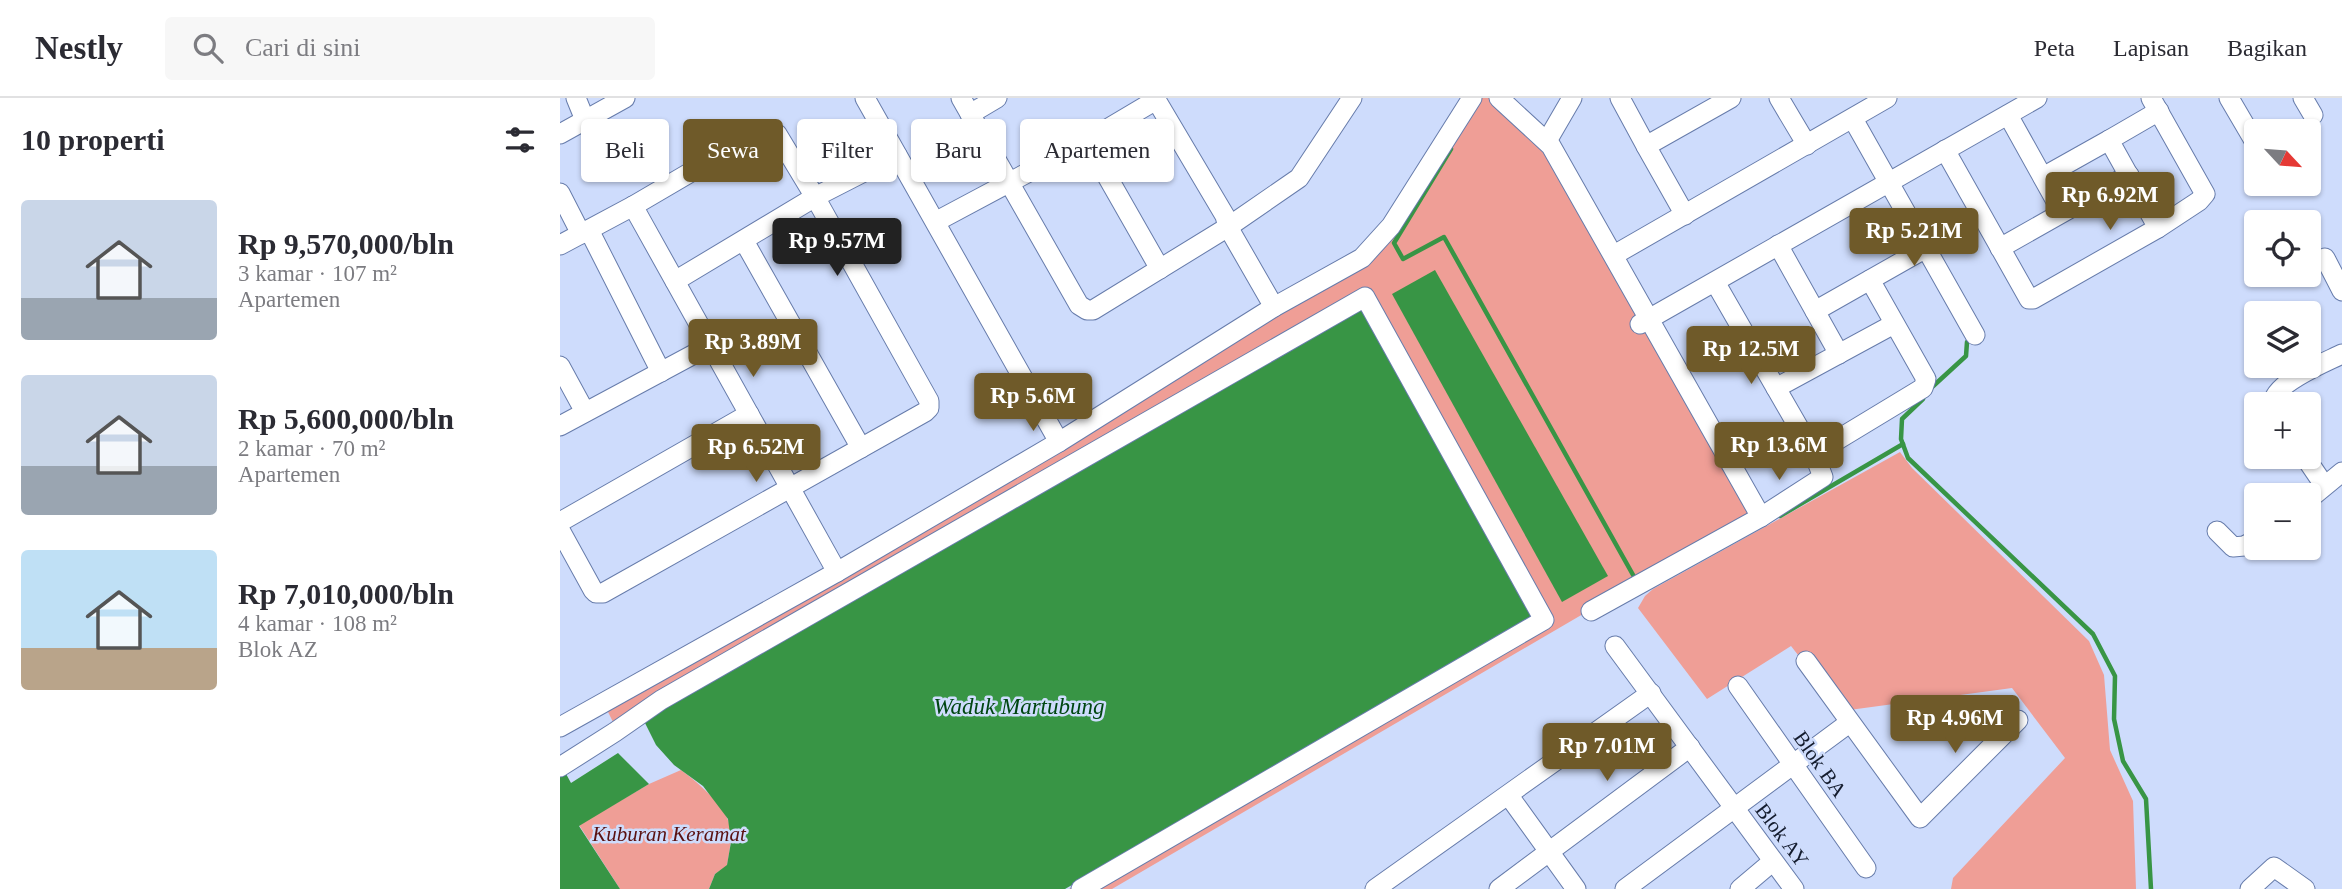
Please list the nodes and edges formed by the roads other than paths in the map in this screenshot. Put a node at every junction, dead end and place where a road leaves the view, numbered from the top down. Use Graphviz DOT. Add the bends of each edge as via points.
graph roads {
  1 [pos="576,98"];
  2 [pos="625,98"];
  3 [pos="865,98"];
  4 [pos="997,98"];
  5 [pos="1352,98"];
  6 [pos="1472,98"];
  7 [pos="1499,98"];
  8 [pos="1572,98"];
  9 [pos="1619,98"];
  10 [pos="1731,98"];
  11 [pos="1779,98"];
  12 [pos="1887,98"];
  13 [pos="2037,98"];
  14 [pos="2229,98"];
  15 [pos="1156,99"];
  16 [pos="1706,104"];
  17 [pos="2155,105"];
  18 [pos="966,106"];
  19 [pos="2008,115"];
  20 [pos="584,119"];
  21 [pos="586,119"];
  22 [pos="877,119"];
  23 [pos="1123,119"];
  24 [pos="1853,119"];
  25 [pos="581,122"];
  26 [pos="2244,124"];
  27 [pos="560,134"];
  28 [pos="2109,140"];
  29 [pos="1547,141"];
  30 [pos="1807,145"];
  31 [pos="1646,146"];
  32 [pos="1945,150"];
  33 [pos="897,155"];
  34 [pos="1020,175"];
  35 [pos="2129,175"];
  36 [pos="2043,177"];
  37 [pos="1009,181"];
  38 [pos="844,182"];
  39 [pos="1110,182"];
  40 [pos="1889,182"];
  41 [pos="560,193"];
  42 [pos="815,197"];
  43 [pos="633,206"];
  44 [pos="2062,212"];
  45 [pos="1685,215"];
  46 [pos="937,221"];
  47 [pos="1228,227"];
  48 [pos="2158,228"];
  49 [pos="585,232"];
  50 [pos="744,241"];
  51 [pos="560,245"];
  52 [pos="1778,246"];
  53 [pos="1926,248"];
  54 [pos="2000,248"];
  55 [pos="1614,255"];
  56 [pos="2325,258"];
  57 [pos="1160,269"];
  58 [pos="1870,280"];
  59 [pos="675,281"];
  60 [pos="1714,282"];
  61 [pos="2342,291"];
  62 [pos="1275,307"];
  63 [pos="1815,311"];
  64 [pos="1645,321"];
  65 [pos="1894,324"];
  66 [pos="1975,335"];
  67 [pos="711,345"];
  68 [pos="1839,354"];
  69 [pos="2342,354"];
  70 [pos="560,366"];
  71 [pos="661,372"];
  72 [pos="1776,388"];
  73 [pos="2278,392"];
  74 [pos="585,412"];
  75 [pos="749,414"];
  76 [pos="560,426"];
  77 [pos="1059,442"];
  78 [pos="861,448"];
  79 [pos="1814,454"];
  80 [pos="2313,469"];
  81 [pos="2342,472"];
  82 [pos="2324,485"];
  83 [pos="790,488"];
  84 [pos="2321,488"];
  85 [pos="1757,519"];
  86 [pos="560,522"];
  87 [pos="560,530"];
  88 [pos="2217,531"];
  89 [pos="2244,546"];
  90 [pos="836,572"];
  91 [pos="1591,611"];
  92 [pos="1615,646"];
  93 [pos="1806,661"];
  94 [pos="1738,686"];
  95 [pos="1651,693"];
  96 [pos="2018,720"];
  97 [pos="1849,723"];
  98 [pos="560,727"];
  99 [pos="1690,747"];
  100 [pos="1793,765"];
  101 [pos="560,767"];
  102 [pos="1509,796"];
  103 [pos="1734,809"];
  104 [pos="1548,852"];
  105 [pos="1772,862"];
  106 [pos="1867,868"];
  107 [pos="1081,889"];
  108 [pos="1375,889"];
  109 [pos="1499,889"];
  110 [pos="1576,889"];
  111 [pos="1625,889"];
  112 [pos="1740,889"];
  113 [pos="1794,889"];
  114 [pos="2249,889"];
  115 [pos="2305,889"];
  1 -- 20 [label="street"];
  2 -- 21 [label="street"];
  3 -- 22 [label="street"];
  4 -- 18 [label="street"];
  5 -- 47 [label="street" via="1299,178"];
  6 -- 62 [label="street" via="1379,243 1362,258"];
  7 -- 29 [label="street"];
  8 -- 29 [label="street"];
  9 -- 31 [label="street"];
  10 -- 16 [label="street"];
  11 -- 30 [label="street"];
  12 -- 24 [label="street"];
  13 -- 19 [label="street"];
  14 -- 26 [label="street"];
  15 -- 23 [label="street"];
  15 -- 47 [label="street"];
  16 -- 31 [label="street"];
  17 -- 28 [label="street"];
  17 -- 48 [label="street" via="2205,194"];
  18 -- 37 [label="street"];
  19 -- 32 [label="street"];
  19 -- 36 [label="street"];
  24 -- 30 [label="street"];
  24 -- 40 [label="street"];
  25 -- 27 [label="street"];
  28 -- 35 [label="street"];
  28 -- 36 [label="street"];
  29 -- 55 [label="street"];
  30 -- 45 [label="street"];
  31 -- 45 [label="street"];
  32 -- 40 [label="street"];
  32 -- 54 [label="street"];
  33 -- 46 [label="street"];
  34 -- 37 [label="street"];
  35 -- 44 [label="street"];
  35 -- 48 [label="street"];
  36 -- 44 [label="street"];
  37 -- 46 [label="street"];
  37 -- 57 [label="street" via="1079,305 1087,310"];
  38 -- 42 [label="street"];
  39 -- 57 [label="street"];
  40 -- 52 [label="street"];
  40 -- 53 [label="street"];
  41 -- 49 [label="street"];
  42 -- 43 [label="street" via="777,134 761,131"];
  42 -- 50 [label="street"];
  42 -- 78 [label="street" via="929,401 925,412"];
  43 -- 49 [label="street"];
  43 -- 59 [label="street"];
  44 -- 54 [label="street"];
  45 -- 55 [label="street"];
  46 -- 77 [label="street"];
  47 -- 57 [label="street"];
  47 -- 62 [label="street"];
  48 -- 54 [label="street" via="2033,299"];
  49 -- 51 [label="street"];
  49 -- 71 [label="street"];
  50 -- 59 [label="street"];
  50 -- 78 [label="street"];
  52 -- 60 [label="street"];
  52 -- 63 [label="street"];
  53 -- 58 [label="street"];
  53 -- 66 [label="street"];
  55 -- 64 [label="street"];
  56 -- 61 [label="street"];
  58 -- 63 [label="street"];
  58 -- 65 [label="street"];
  59 -- 67 [label="street"];
  60 -- 64 [label="street"];
  60 -- 72 [label="street"];
  62 -- 77 [label="street"];
  63 -- 68 [label="street"];
  64 -- 85 [label="street"];
  65 -- 68 [label="street"];
  65 -- 79 [label="street" via="1926,379 1923,388"];
  67 -- 71 [label="street"];
  67 -- 75 [label="street"];
  68 -- 72 [label="street"];
  69 -- 73 [label="street" via="2284,384"];
  70 -- 74 [label="street"];
  71 -- 74 [label="street"];
  72 -- 79 [label="street"];
  74 -- 76 [label="street"];
  75 -- 83 [label="street"];
  75 -- 86 [label="street"];
  77 -- 90 [label="street"];
  78 -- 83 [label="street"];
  79 -- 85 [label="street" via="1822,478"];
  80 -- 82 [label="street"];
  81 -- 82 [label="street"];
  82 -- 84 [label="street"];
  83 -- 87 [label="street" via="603,593 593,590"];
  83 -- 90 [label="street"];
  85 -- 91 [label="street"];
  88 -- 89 [label="street" via="2234,547"];
  90 -- 98 [label="street"];
  92 -- 95 [label="street, Blok AY"];
  93 -- 97 [label="street"];
  94 -- 100 [label="street, Blok BA"];
  95 -- 99 [label="street, Blok AY"];
  95 -- 102 [label="street"];
  96 -- 97 [label="street" via="1920,818"];
  97 -- 100 [label="street"];
  99 -- 103 [label="street, Blok AY"];
  99 -- 104 [label="street"];
  100 -- 103 [label="street"];
  100 -- 106 [label="street, Blok BA"];
  101 -- 107 [label="street" via="661,700 1365,297 1544,620"];
  102 -- 104 [label="street"];
  102 -- 108 [label="street"];
  103 -- 105 [label="street, Blok AY"];
  103 -- 111 [label="street"];
  104 -- 109 [label="street"];
  104 -- 110 [label="street"];
  105 -- 112 [label="street"];
  105 -- 113 [label="street, Blok AY"];
  114 -- 115 [label="street" via="2274,867"];
}
